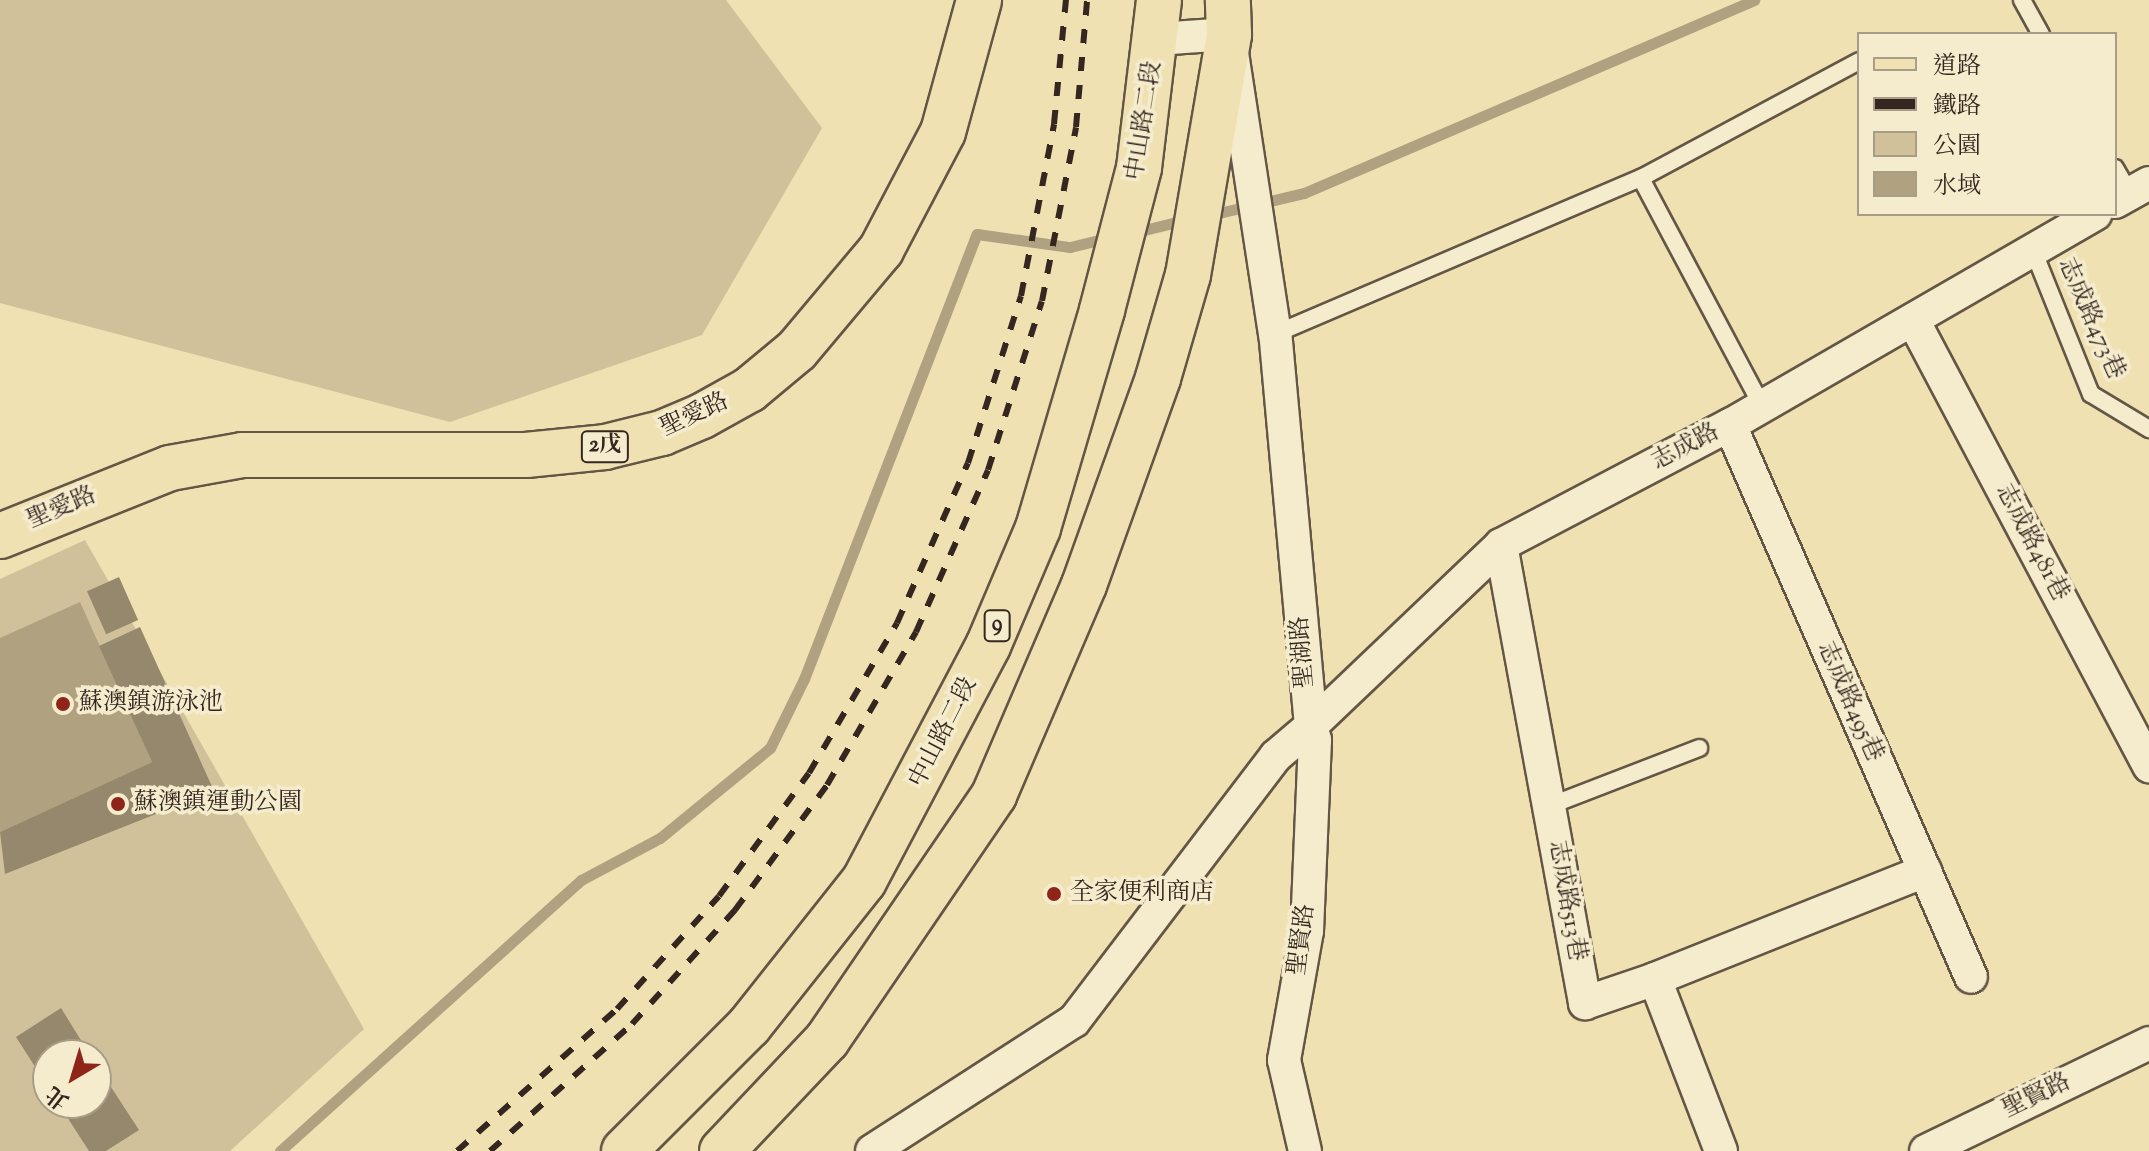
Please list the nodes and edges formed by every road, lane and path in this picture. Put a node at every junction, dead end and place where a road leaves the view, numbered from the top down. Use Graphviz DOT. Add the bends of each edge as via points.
graph roads {
  1 [pos="979,0"];
  2 [pos="2022,0"];
  3 [pos="1228,17"];
  4 [pos="1158,20"];
  5 [pos="2040,32"];
  6 [pos="1857,62"];
  7 [pos="1641,178"];
  8 [pos="2092,216"];
  9 [pos="2033,250"];
  10 [pos="1913,320"];
  11 [pos="1275,334"];
  12 [pos="1762,406"];
  13 [pos="1730,425"];
  14 [pos="2149,429"];
  15 [pos="0,536"];
  16 [pos="1501,545"];
  17 [pos="1311,726"];
  18 [pos="1699,748"];
  19 [pos="2149,766"];
  20 [pos="1549,806"];
  21 [pos="1925,871"];
  22 [pos="1971,977"];
  23 [pos="1655,979"];
  24 [pos="2149,1043"];
  25 [pos="624,1151"];
  26 [pos="722,1151"];
  27 [pos="872,1151"];
  28 [pos="1305,1151"];
  29 [pos="1721,1151"];
  30 [pos="1926,1151"];
  1 -- 15 [label="main road, 聖愛路 / 2戊" via="943,132 881,250 797,350 726,403 662,433 605,447 526,455 242,455 170,468"];
  2 -- 5 [label="lane"];
  3 -- 4 [label="street"];
  3 -- 11 [label="street, 聖湖路"];
  3 -- 26 [label="main road" via="1188,275 1158,378 1084,585 994,795 827,1040"];
  4 -- 25 [label="main road, 中山路二段 / 9" via="1139,168 1102,310 1038,528 981,660 864,881 749,1026"];
  6 -- 7 [label="lane"];
  7 -- 11 [label="lane"];
  7 -- 12 [label="lane"];
  8 -- 9 [label="street, 志成路"];
  9 -- 10 [label="street, 志成路"];
  9 -- 14 [label="lane, 志成路473巷" via="2091,394"];
  10 -- 12 [label="street, 志成路"];
  10 -- 19 [label="street, 志成路481巷"];
  11 -- 17 [label="street, 聖湖路"];
  12 -- 13 [label="street, 志成路"];
  13 -- 16 [label="street, 志成路"];
  13 -- 21 [label="street, 志成路495巷"];
  16 -- 17 [label="street, 志成路"];
  16 -- 20 [label="street, 志成路513巷"];
  17 -- 27 [label="street" via="1276,756 1074,1021"];
  17 -- 28 [label="street, 聖賢路" via="1315,740 1307,931 1284,1060"];
  18 -- 20 [label="lane"];
  20 -- 23 [label="street, 志成路513巷" via="1585,1003"];
  21 -- 22 [label="street, 志成路495巷"];
  21 -- 23 [label="street"];
  23 -- 29 [label="street"];
  24 -- 30 [label="street, 聖賢路"];
}
